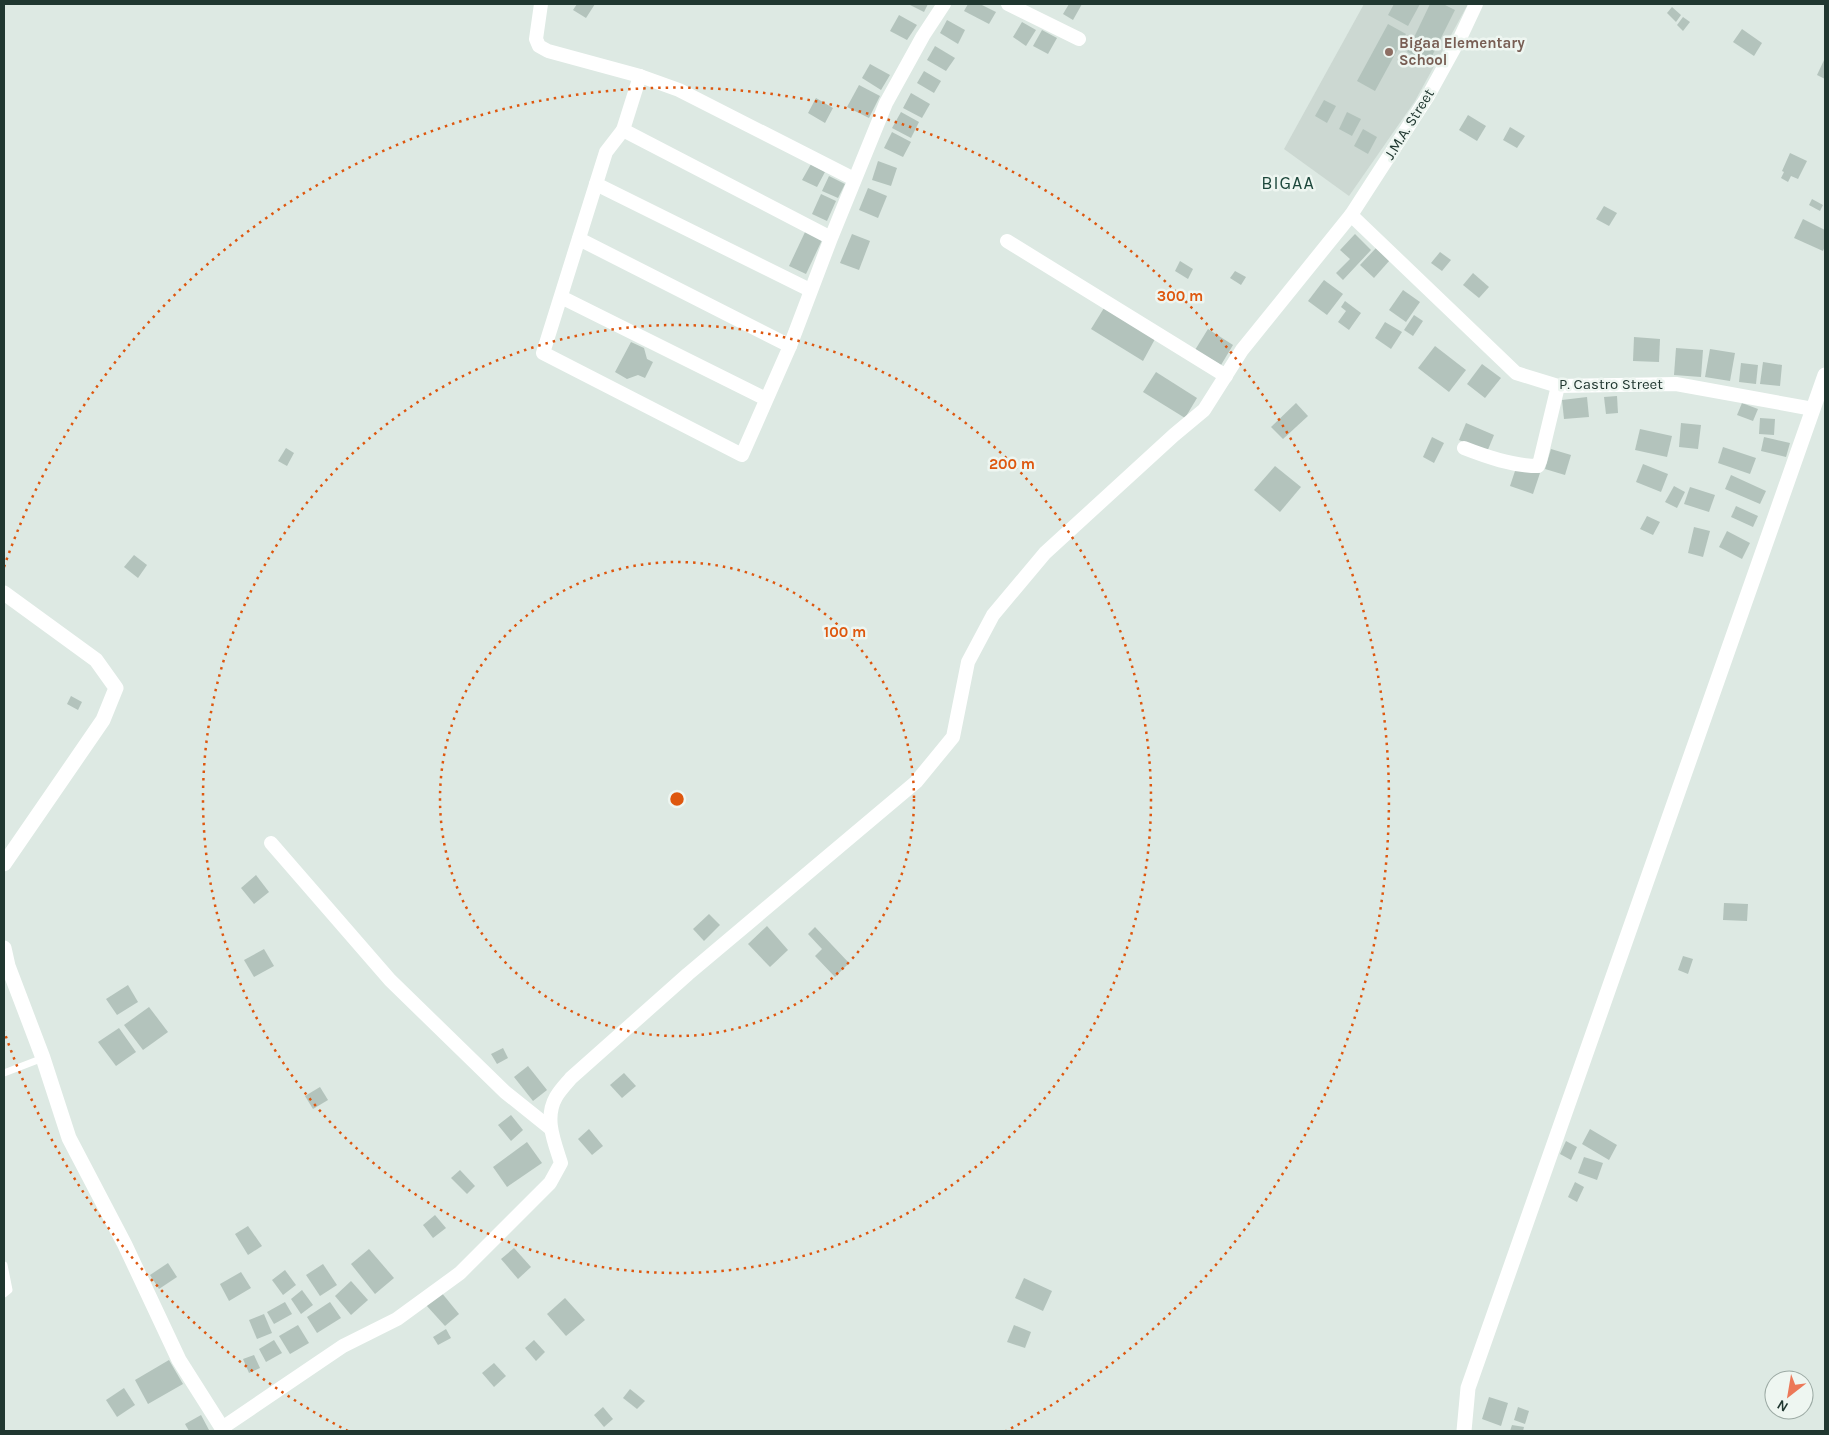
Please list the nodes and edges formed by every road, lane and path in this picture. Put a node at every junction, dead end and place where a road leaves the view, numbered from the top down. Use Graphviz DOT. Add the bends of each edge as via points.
graph roads {
  1 [pos="541,4"];
  2 [pos="944,4"];
  3 [pos="1008,4"];
  4 [pos="1476,4"];
  5 [pos="1080,39"];
  6 [pos="640,76"];
  7 [pos="623,130"];
  8 [pos="854,179"];
  9 [pos="596,184"];
  10 [pos="1351,215"];
  11 [pos="831,238"];
  12 [pos="579,239"];
  13 [pos="1007,241"];
  14 [pos="810,290"];
  15 [pos="561,297"];
  16 [pos="790,346"];
  17 [pos="1226,376"];
  18 [pos="1825,376"];
  19 [pos="1558,386"];
  20 [pos="766,399"];
  21 [pos="1813,408"];
  22 [pos="1464,448"];
  23 [pos="4,593"];
  24 [pos="271,844"];
  25 [pos="4,864"];
  26 [pos="4,948"];
  27 [pos="6,967"];
  28 [pos="43,1058"];
  29 [pos="4,1072"];
  30 [pos="550,1128"];
  31 [pos="4,1265"];
  32 [pos="4,1294"];
  33 [pos="223,1430"];
  34 [pos="1464,1431"];
  1 -- 6 [label="street" via="536,39 540,46"];
  2 -- 8 [label="street" via="886,103"];
  3 -- 5 [label="street"];
  4 -- 10 [label="street, J.M.A. Street" via="1428,96"];
  6 -- 7 [label="street"];
  6 -- 8 [label="street" via="679,90"];
  7 -- 9 [label="street" via="606,152"];
  7 -- 11 [label="street"];
  8 -- 11 [label="street"];
  9 -- 12 [label="street"];
  9 -- 14 [label="street"];
  10 -- 17 [label="street, J.M.A. Street" via="1242,350"];
  10 -- 19 [label="street, P. Castro Street" via="1516,373"];
  11 -- 14 [label="street"];
  12 -- 15 [label="street"];
  12 -- 16 [label="street"];
  13 -- 17 [label="street"];
  14 -- 16 [label="street"];
  15 -- 20 [label="street"];
  15 -- 20 [label="street" via="543,353 742,455"];
  16 -- 20 [label="street"];
  17 -- 30 [label="street, J.M.A. Street" via="1204,410 1045,553 993,615 968,662 953,737 916,782 688,974 571,1078 556,1096 551,1108"];
  18 -- 21 [label="street"];
  19 -- 21 [label="street, P. Castro Street" via="1676,384"];
  19 -- 22 [label="street" via="1538,466 1484,456"];
  21 -- 34 [label="street" via="1468,1388"];
  23 -- 25 [label="street" via="96,660 116,688 103,720"];
  24 -- 30 [label="street" via="390,980 505,1092"];
  26 -- 27 [label="street"];
  27 -- 28 [label="street"];
  28 -- 29 [label="lane"];
  28 -- 33 [label="street" via="69,1138 125,1245 179,1360"];
  30 -- 33 [label="street" via="560,1163 550,1183 460,1273 397,1319 343,1346"];
  31 -- 32 [label="lane" via="9,1290"];
}
